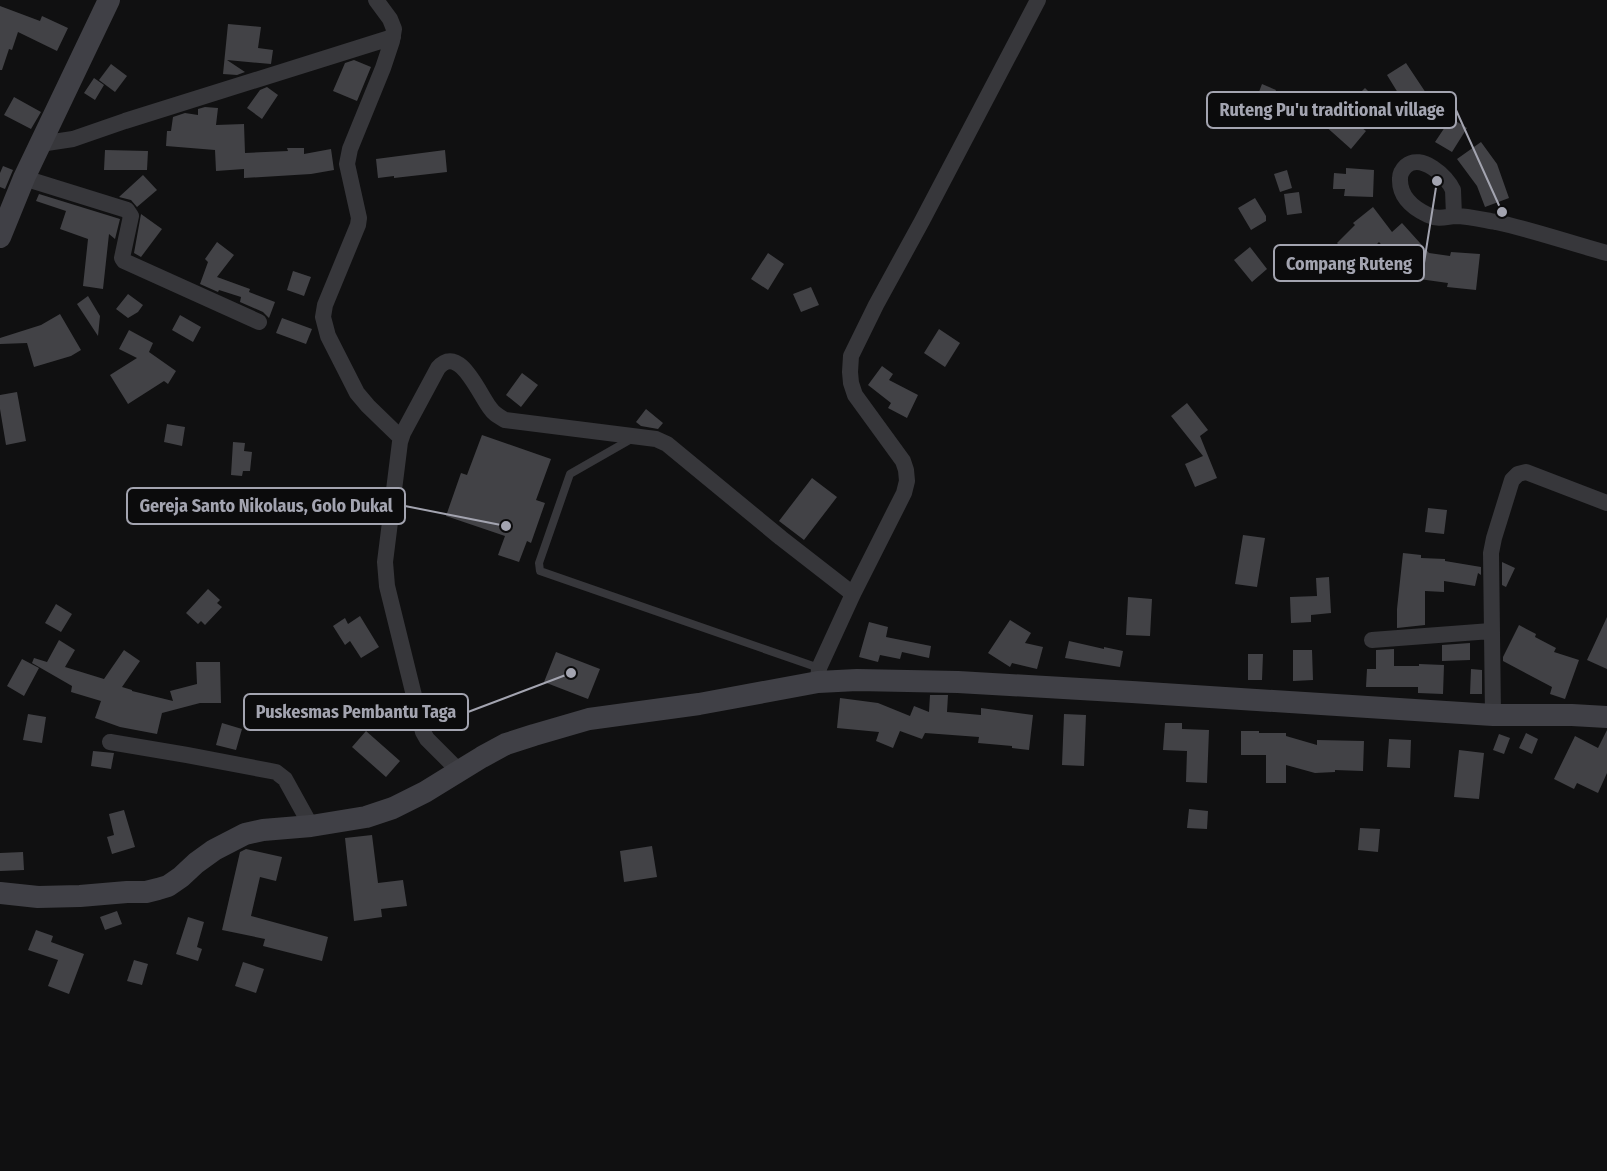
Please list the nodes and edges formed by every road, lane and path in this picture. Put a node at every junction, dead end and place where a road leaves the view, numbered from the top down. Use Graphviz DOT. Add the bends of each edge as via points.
graph roads {
  1 [pos="109,0"];
  2 [pos="376,0"];
  3 [pos="1038,0"];
  4 [pos="393,37"];
  5 [pos="40,144"];
  6 [pos="24,178"];
  7 [pos="1454,216"];
  8 [pos="2,224"];
  9 [pos="1607,253"];
  10 [pos="259,322"];
  11 [pos="636,436"];
  12 [pos="401,438"];
  13 [pos="1607,503"];
  14 [pos="853,594"];
  15 [pos="1491,631"];
  16 [pos="1372,640"];
  17 [pos="818,675"];
  18 [pos="1493,715"];
  19 [pos="1607,717"];
  20 [pos="110,742"];
  21 [pos="459,771"];
  22 [pos="311,826"];
  23 [pos="0,893"];
  1 -- 5 [label="street"];
  2 -- 4 [label="street" via="393,23"];
  3 -- 14 [label="street" via="851,356 855,395 903,461 907,481"];
  4 -- 5 [label="street" via="81,136"];
  4 -- 12 [label="street" via="350,149 347,168 358,225 322,317 357,393"];
  5 -- 6 [label="street"];
  6 -- 8 [label="street"];
  6 -- 10 [label="street" via="127,210 131,216 124,261"];
  7 -- 9 [label="street" via="1496,222"];
  11 -- 12 [label="street" via="505,420 490,409 464,368 448,361 438,368"];
  11 -- 14 [label="street" via="672,447"];
  11 -- 17 [label="lane" via="570,474 539,563 540,571"];
  12 -- 21 [label="street" via="385,562 387,586 423,732"];
  13 -- 15 [label="street" via="1530,473 1515,476 1494,538"];
  14 -- 17 [label="street"];
  15 -- 16 [label="street"];
  15 -- 18 [label="street"];
  17 -- 18 [label="street"];
  17 -- 21 [label="street" via="699,704 589,719 506,744"];
  18 -- 19 [label="street"];
  20 -- 22 [label="street" via="276,772 285,779"];
  21 -- 22 [label="street" via="393,808 366,817"];
  22 -- 23 [label="street" via="245,834 213,850 181,877 158,890 38,897"];
}
